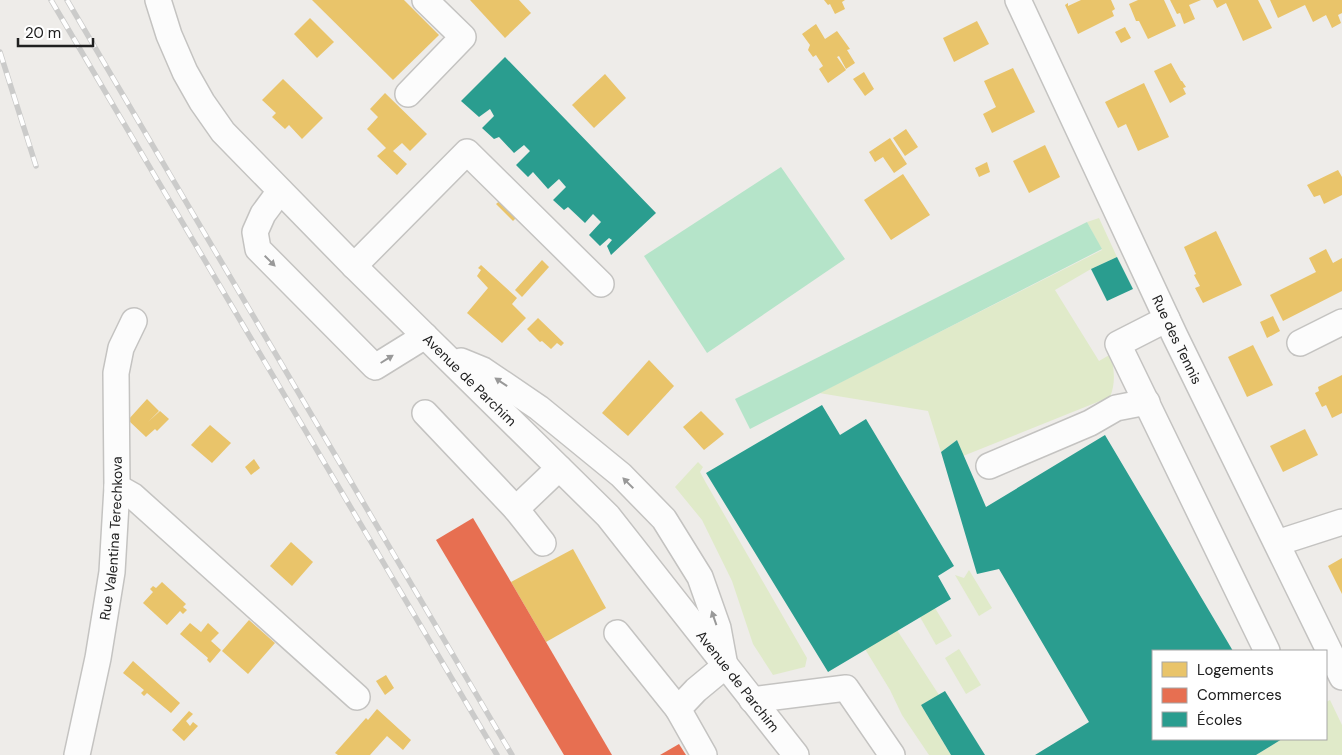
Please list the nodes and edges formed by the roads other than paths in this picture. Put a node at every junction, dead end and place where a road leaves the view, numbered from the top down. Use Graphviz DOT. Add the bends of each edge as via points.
graph roads {
  1 [pos="158,0"];
  2 [pos="425,0"];
  3 [pos="1018,0"];
  4 [pos="408,94"];
  5 [pos="280,190"];
  6 [pos="354,266"];
  7 [pos="601,284"];
  8 [pos="1167,319"];
  9 [pos="134,321"];
  10 [pos="1342,322"];
  11 [pos="433,343"];
  12 [pos="1300,343"];
  13 [pos="1147,402"];
  14 [pos="425,413"];
  15 [pos="989,466"];
  16 [pos="559,468"];
  17 [pos="117,487"];
  18 [pos="516,509"];
  19 [pos="1342,522"];
  20 [pos="542,543"];
  21 [pos="1278,543"];
  22 [pos="617,632"];
  23 [pos="1267,650"];
  24 [pos="725,666"];
  25 [pos="1342,677"];
  26 [pos="357,697"];
  27 [pos="752,700"];
  28 [pos="678,709"];
  29 [pos="77,755"];
  30 [pos="704,755"];
  31 [pos="796,755"];
  32 [pos="892,755"];
  1 -- 5 [label="street, Avenue de Parchim" via="169,35 202,102 223,132"];
  2 -- 4 [label="street" via="463,37"];
  3 -- 8 [label="street, Rue des Tennis"];
  5 -- 6 [label="street, Avenue de Parchim"];
  5 -- 11 [label="street, one-way" via="255,232 258,249 271,263 375,367"];
  6 -- 7 [label="street" via="467,152"];
  6 -- 11 [label="street, Avenue de Parchim"];
  8 -- 13 [label="street" via="1118,344"];
  8 -- 21 [label="street, Rue des Tennis"];
  9 -- 17 [label="street, Rue Valentina Terechkova" via="121,348 116,372"];
  10 -- 12 [label="street"];
  11 -- 16 [label="street, Avenue de Parchim"];
  24 -- 11 [label="street, one-way" via="718,628 700,576 664,519 620,475 539,408 483,370"];
  13 -- 15 [label="street" via="1116,408"];
  13 -- 23 [label="street"];
  14 -- 18 [label="street"];
  16 -- 18 [label="street"];
  16 -- 24 [label="street, Avenue de Parchim" via="608,516"];
  17 -- 26 [label="street" via="133,496"];
  17 -- 29 [label="street, Rue Valentina Terechkova" via="112,572"];
  18 -- 20 [label="street"];
  19 -- 21 [label="street"];
  21 -- 25 [label="street, Rue des Tennis"];
  22 -- 28 [label="street"];
  24 -- 27 [label="street, Avenue de Parchim"];
  24 -- 28 [label="street"];
  27 -- 31 [label="street, Avenue de Parchim"];
  27 -- 32 [label="street" via="846,688"];
  28 -- 30 [label="street"];
}
